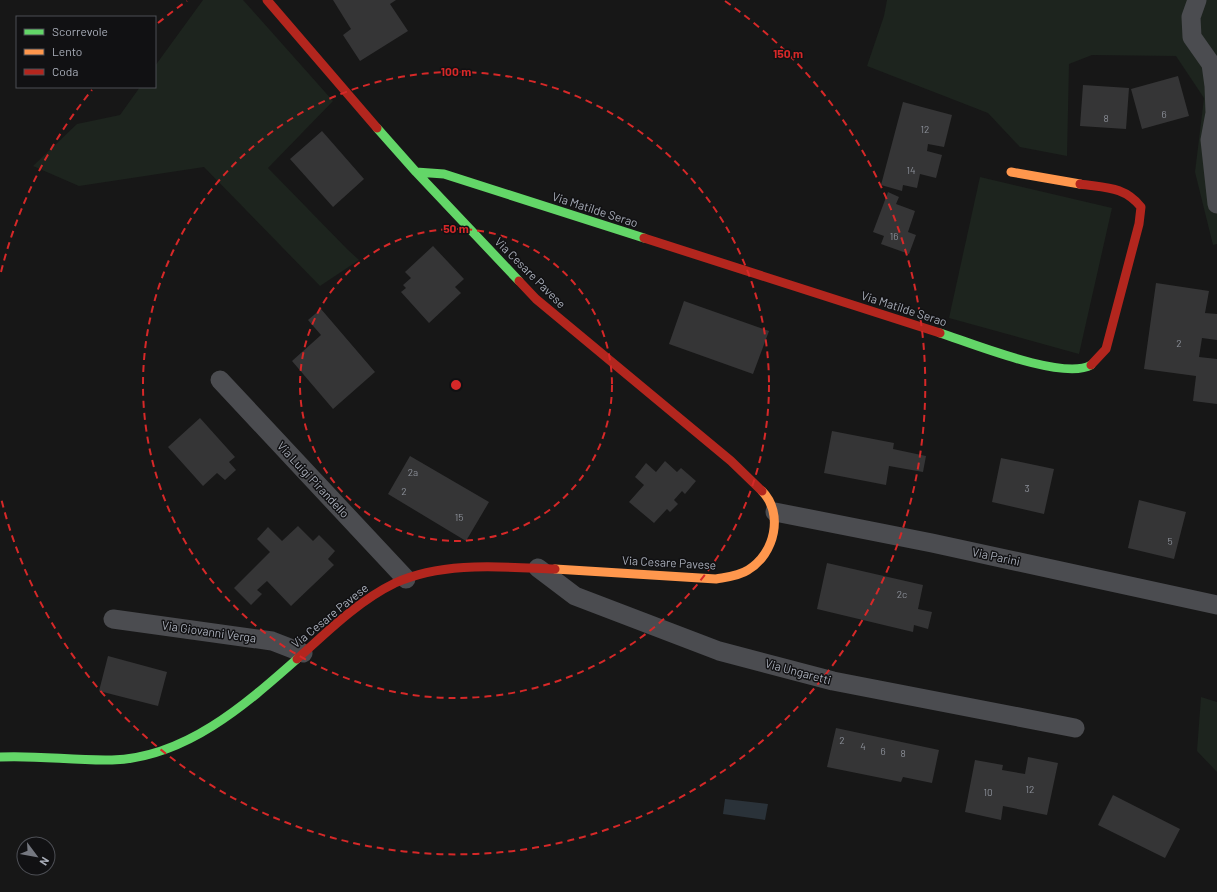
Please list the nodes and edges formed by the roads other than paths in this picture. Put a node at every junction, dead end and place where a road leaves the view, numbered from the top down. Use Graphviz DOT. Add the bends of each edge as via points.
graph roads {
  1 [pos="267,0"];
  2 [pos="1197,0"];
  3 [pos="416,172"];
  4 [pos="1011,172"];
  5 [pos="1217,204"];
  6 [pos="220,380"];
  7 [pos="775,512"];
  8 [pos="538,568"];
  9 [pos="406,579"];
  10 [pos="1217,605"];
  11 [pos="113,619"];
  12 [pos="303,653"];
  13 [pos="1075,728"];
  14 [pos="0,757"];
  1 -- 3 [label="street, Via Cesare Pavese"];
  2 -- 5 [label="street" via="1190,16 1192,37 1210,64 1214,86 1215,113 1210,140"];
  3 -- 4 [label="street, Via Matilde Serao" via="444,174 1046,367 1071,371 1085,370 1098,362 1106,349 1139,224 1140,207 1132,196 1118,190"];
  3 -- 7 [label="street, Via Cesare Pavese" via="536,299 731,461 766,495"];
  6 -- 9 [label="street, Via Luigi Pirandello"];
  7 -- 8 [label="street, Via Cesare Pavese" via="772,540 763,556 749,570 733,576 716,579"];
  7 -- 10 [label="street, Via Parini"];
  8 -- 9 [label="street, Via Cesare Pavese" via="451,568"];
  8 -- 13 [label="street, Via Ungaretti" via="576,596 718,651 833,681"];
  9 -- 12 [label="street, Via Cesare Pavese" via="375,594"];
  11 -- 12 [label="street, Via Giovanni Verga" via="272,641"];
  12 -- 14 [label="street, Via Cesare Pavese" via="244,705 195,738 150,755 100,762 20,755"];
}
